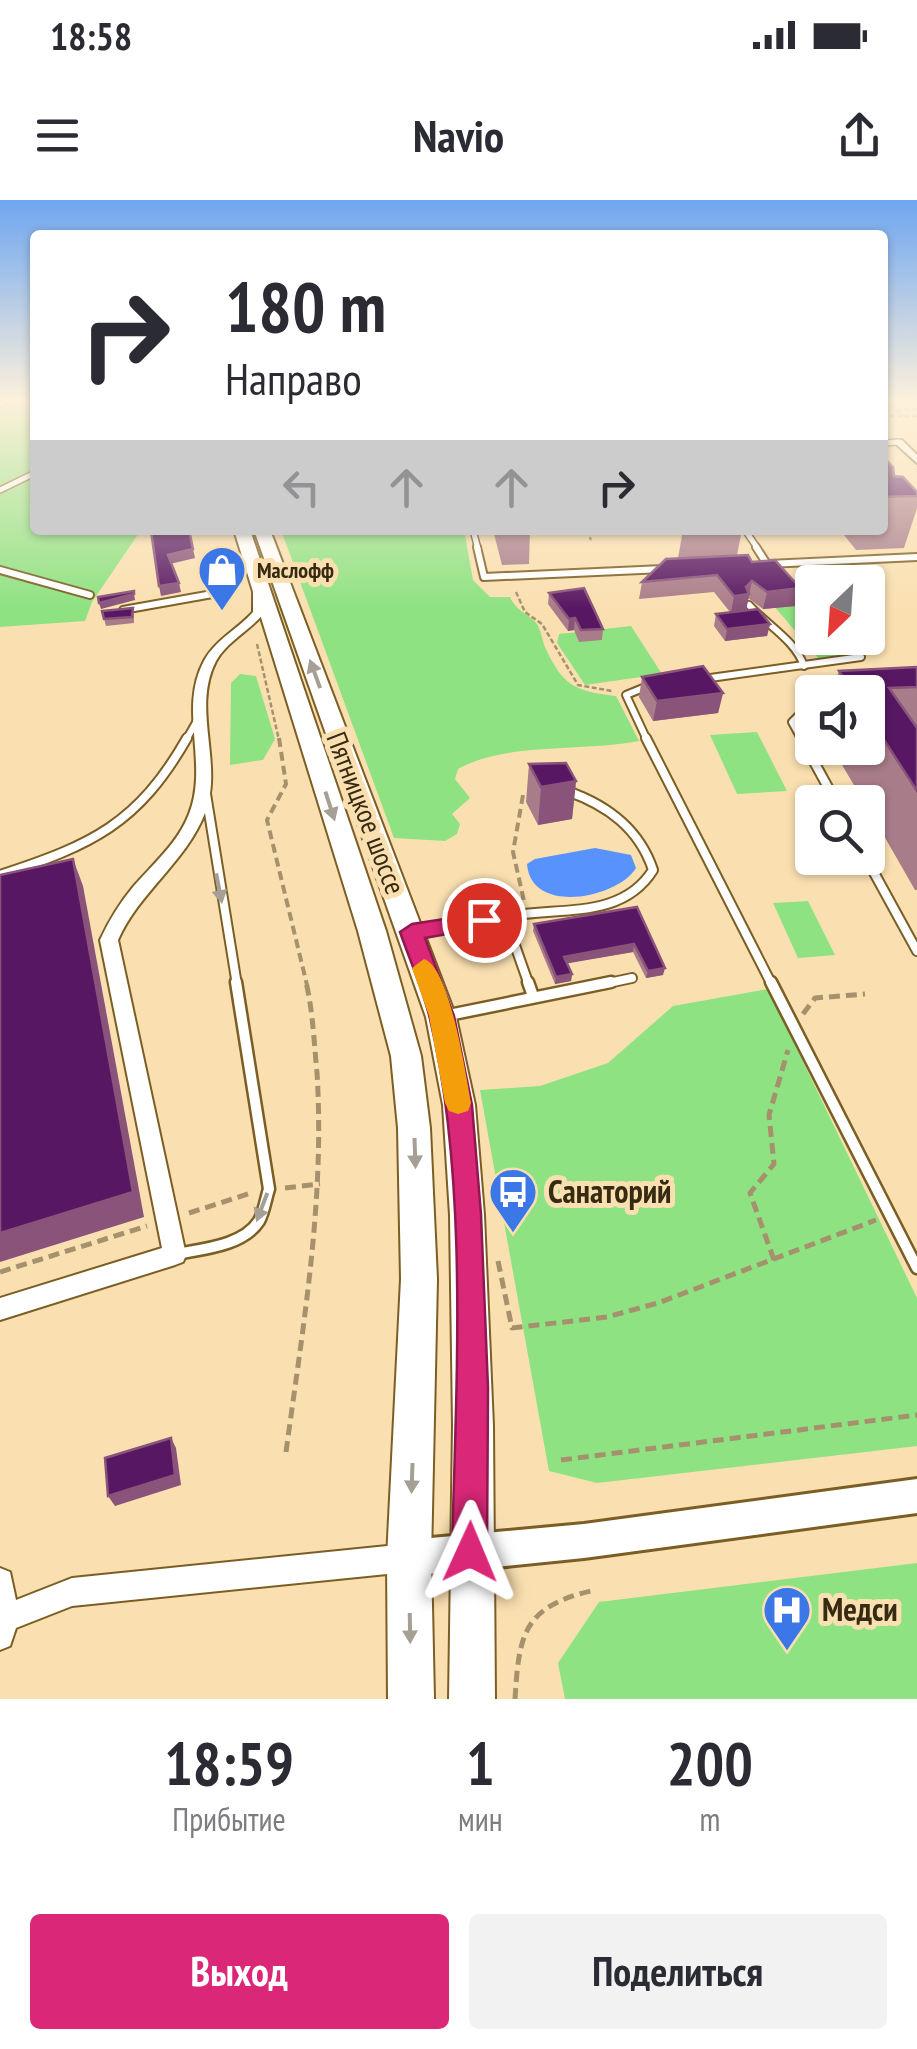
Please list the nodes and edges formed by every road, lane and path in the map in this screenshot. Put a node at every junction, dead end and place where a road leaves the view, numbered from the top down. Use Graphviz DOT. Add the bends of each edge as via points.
graph roads {
  1 [pos="30,475"];
  2 [pos="0,490"];
  3 [pos="244,535"];
  4 [pos="264,535"];
  5 [pos="474,535"];
  6 [pos="589,535"];
  7 [pos="749,535"];
  8 [pos="591,540"];
  9 [pos="740,542"];
  10 [pos="753,542"];
  11 [pos="917,557"];
  12 [pos="768,564"];
  13 [pos="754,565"];
  14 [pos="677,568"];
  15 [pos="0,570"];
  16 [pos="258,579"];
  17 [pos="516,592"];
  18 [pos="218,593"];
  19 [pos="90,595"];
  20 [pos="749,606"];
  21 [pos="107,612"];
  22 [pos="236,635"];
  23 [pos="860,657"];
  24 [pos="804,666"];
  25 [pos="687,681"];
  26 [pos="668,683"];
  27 [pos="626,695"];
  28 [pos="202,712"];
  29 [pos="206,792"];
  30 [pos="523,796"];
  31 [pos="875,875"];
  32 [pos="0,876"];
  33 [pos="527,910"];
  34 [pos="504,917"];
  35 [pos="917,928"];
  36 [pos="905,929"];
  37 [pos="412,932"];
  38 [pos="917,951"];
  39 [pos="632,978"];
  40 [pos="865,994"];
  41 [pos="532,996"];
  42 [pos="442,1016"];
  43 [pos="795,1026"];
  44 [pos="890,1215"];
  45 [pos="496,1253"];
  46 [pos="175,1254"];
  47 [pos="774,1261"];
  48 [pos="917,1268"];
  49 [pos="0,1309"];
  50 [pos="917,1415"];
  51 [pos="286,1452"];
  52 [pos="561,1460"];
  53 [pos="917,1496"];
  54 [pos="470,1552"];
  55 [pos="409,1558"];
  56 [pos="0,1582"];
  57 [pos="591,1591"];
  58 [pos="2,1628"];
  59 [pos="411,1699"];
  60 [pos="472,1699"];
  61 [pos="515,1699"];
  1 -- 2 [label="lane"];
  3 -- 16 [label="main road, Пятницкое шоссе"];
  37 -- 4 [label="main road, Пятницкое шоссе, one-way"];
  5 -- 14 [label="lane" via="484,577"];
  6 -- 8 [label="path"];
  7 -- 10 [label="lane"];
  9 -- 10 [label="lane"];
  10 -- 12 [label="lane"];
  11 -- 12 [label="lane"];
  12 -- 13 [label="lane"];
  15 -- 19 [label="lane"];
  16 -- 22 [label="street" via="259,612"];
  16 -- 55 [label="main road, Пятницкое шоссе, one-way" via="406,1056 419,1279"];
  17 -- 27 [label="path" via="578,684"];
  18 -- 21 [label="lane"];
  20 -- 24 [label="lane" via="797,646"];
  22 -- 28 [label="street" via="208,664"];
  22 -- 51 [label="path" via="255,640 275,715 286,784 267,820 314,1026 320,1184"];
  23 -- 24 [label="lane"];
  24 -- 25 [label="lane"];
  26 -- 27 [label="lane"];
  27 -- 43 [label="lane"];
  28 -- 29 [label="street"];
  28 -- 32 [label="lane" via="150,795 128,815 44,861"];
  29 -- 46 [label="street" via="178,850 116,920 110,940"];
  29 -- 46 [label="lane, one-way" via="269,1189 259,1221 246,1233"];
  30 -- 33 [label="path" via="513,852"];
  30 -- 33 [label="lane" via="559,789 603,808 641,839 653,870 637,890 611,902 574,913"];
  31 -- 36 [label="lane"];
  33 -- 34 [label="lane"];
  34 -- 37 [label="lane"];
  34 -- 41 [label="lane"];
  35 -- 36 [label="lane"];
  36 -- 38 [label="lane"];
  37 -- 42 [label="main road, Пятницкое шоссе"];
  39 -- 41 [label="lane"];
  40 -- 43 [label="path" via="815,998"];
  41 -- 42 [label="lane"];
  42 -- 54 [label="main road, Пятницкое шоссе" via="459,1105 467,1214"];
  43 -- 44 [label="lane"];
  43 -- 47 [label="path" via="769,1115 774,1164 750,1193"];
  44 -- 47 [label="path"];
  44 -- 48 [label="lane"];
  45 -- 47 [label="path" via="512,1328 624,1312"];
  46 -- 49 [label="street"];
  50 -- 52 [label="path"];
  53 -- 54 [label="street"];
  54 -- 55 [label="street"];
  54 -- 60 [label="main road, Пятницкое шоссе"];
  55 -- 58 [label="street" via="72,1592"];
  55 -- 59 [label="main road, Пятницкое шоссе, one-way"];
  56 -- 58 [label="street"];
  57 -- 61 [label="path" via="539,1608 518,1654"];
}
